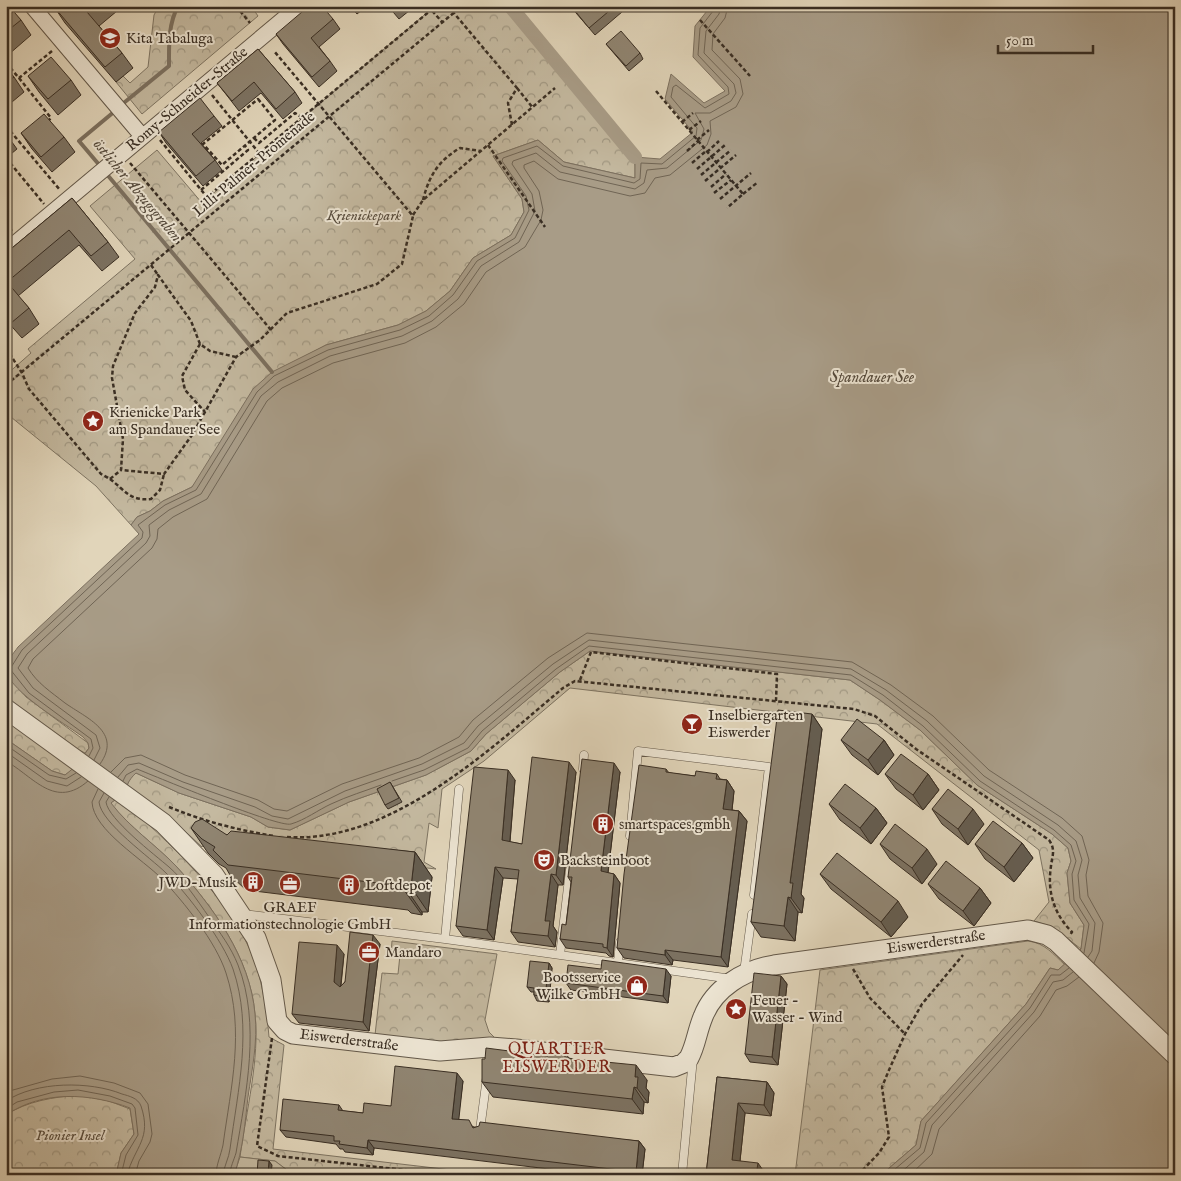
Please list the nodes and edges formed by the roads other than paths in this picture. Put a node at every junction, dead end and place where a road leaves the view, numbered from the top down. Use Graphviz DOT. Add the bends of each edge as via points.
graph roads {
  1 [pos="299,6"];
  2 [pos="37,8"];
  3 [pos="146,133"];
  4 [pos="6,251"];
  5 [pos="6,709"];
  6 [pos="584,755"];
  7 [pos="582,774"];
  8 [pos="460,789"];
  9 [pos="629,847"];
  10 [pos="572,860"];
  11 [pos="241,914"];
  12 [pos="352,928"];
  13 [pos="621,934"];
  14 [pos="351,937"];
  15 [pos="444,939"];
  16 [pos="560,955"];
  17 [pos="618,962"];
  18 [pos="739,977"];
  19 [pos="694,1048"];
  20 [pos="1175,1055"];
  21 [pos="489,1057"];
  22 [pos="480,1130"];
  23 [pos="682,1175"];
  1 -- 3 [label="street, Romy-Schneider-Straße"];
  2 -- 3 [label="street" via="126,117"];
  3 -- 4 [label="street, Romy-Schneider-Straße"];
  5 -- 11 [label="street, Eiswerderstraße" via="163,823 214,875"];
  6 -- 7 [label="lane"];
  8 -- 15 [label="lane"];
  9 -- 18 [label="lane" via="638,751 769,767"];
  10 -- 16 [label="lane"];
  11 -- 12 [label="lane"];
  11 -- 21 [label="street, Eiswerderstraße" via="265,958 277,1021 285,1030 294,1034"];
  12 -- 14 [label="lane"];
  12 -- 15 [label="lane"];
  13 -- 17 [label="lane"];
  15 -- 16 [label="lane"];
  16 -- 17 [label="lane"];
  17 -- 18 [label="lane"];
  18 -- 19 [label="street, Eiswerderstraße" via="708,1006"];
  18 -- 20 [label="street, Eiswerderstraße" via="766,966 1028,930 1047,935 1071,954"];
  19 -- 21 [label="street, Eiswerderstraße" via="684,1063 663,1067 516,1048"];
  19 -- 23 [label="lane, Eiswerderstraße"];
  21 -- 22 [label="lane"];
}
